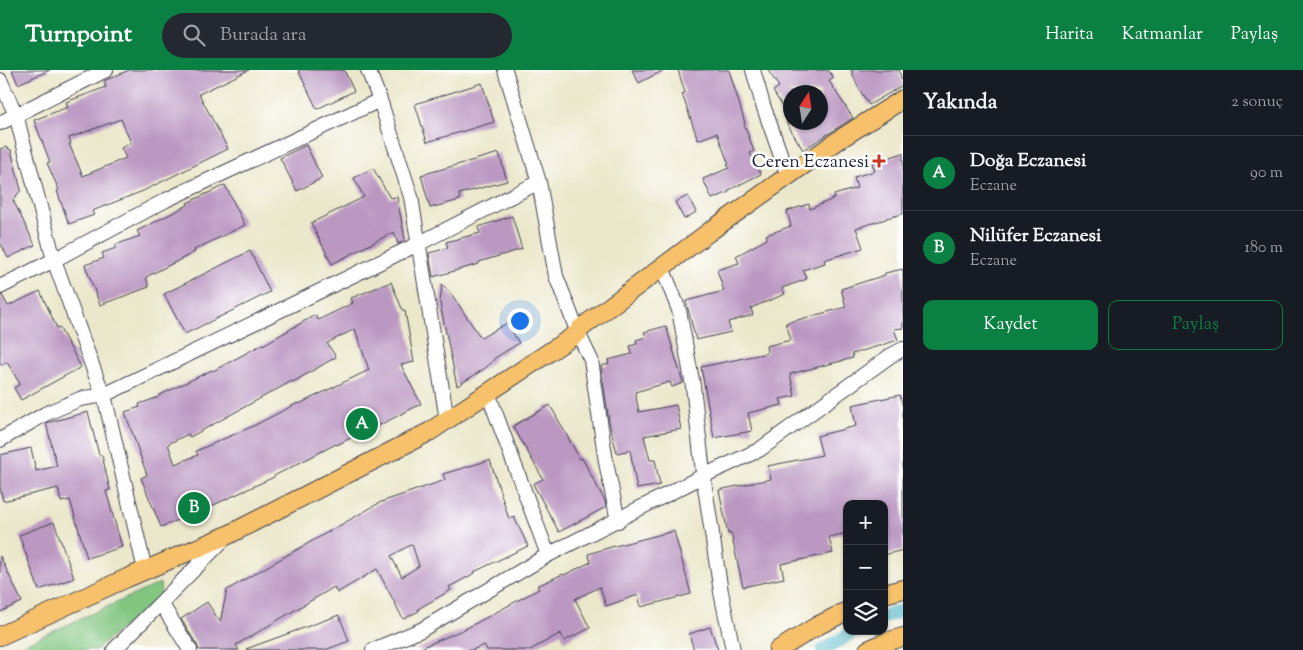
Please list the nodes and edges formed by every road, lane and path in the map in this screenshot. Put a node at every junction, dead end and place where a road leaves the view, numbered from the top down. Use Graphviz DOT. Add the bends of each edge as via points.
graph roads {
  1 [pos="106,70"];
  2 [pos="368,70"];
  3 [pos="505,70"];
  4 [pos="754,70"];
  5 [pos="0,80"];
  6 [pos="380,100"];
  7 [pos="903,100"];
  8 [pos="16,115"];
  9 [pos="0,123"];
  10 [pos="788,176"];
  11 [pos="539,182"];
  12 [pos="418,244"];
  13 [pos="54,260"];
  14 [pos="662,268"];
  15 [pos="0,287"];
  16 [pos="578,333"];
  17 [pos="903,349"];
  18 [pos="488,393"];
  19 [pos="104,395"];
  20 [pos="447,420"];
  21 [pos="0,440"];
  22 [pos="703,476"];
  23 [pos="618,521"];
  24 [pos="228,535"];
  25 [pos="548,555"];
  26 [pos="145,570"];
  27 [pos="903,588"];
  28 [pos="888,593"];
  29 [pos="161,603"];
  30 [pos="843,613"];
  31 [pos="0,636"];
  32 [pos="903,637"];
  33 [pos="114,650"];
  34 [pos="190,650"];
  35 [pos="373,650"];
  36 [pos="733,650"];
  37 [pos="778,650"];
  38 [pos="868,650"];
  1 -- 8 [label="street"];
  2 -- 6 [label="street"];
  3 -- 11 [label="street"];
  4 -- 10 [label="street"];
  5 -- 8 [label="street"];
  6 -- 12 [label="street" via="411,197"];
  6 -- 13 [label="street" via="166,200"];
  7 -- 10 [label="main road"];
  8 -- 9 [label="street"];
  8 -- 13 [label="street"];
  10 -- 14 [label="main road"];
  11 -- 12 [label="street"];
  11 -- 16 [label="street" via="556,276"];
  12 -- 19 [label="street"];
  12 -- 20 [label="street"];
  13 -- 15 [label="street"];
  13 -- 19 [label="street"];
  14 -- 16 [label="main road"];
  14 -- 22 [label="street" via="679,310 693,386"];
  16 -- 18 [label="main road"];
  16 -- 23 [label="street" via="591,360"];
  17 -- 22 [label="street" via="758,450"];
  18 -- 20 [label="main road"];
  18 -- 25 [label="street"];
  19 -- 21 [label="street" via="80,399 45,414"];
  19 -- 26 [label="street"];
  20 -- 24 [label="main road"];
  22 -- 23 [label="street"];
  22 -- 36 [label="street"];
  23 -- 25 [label="street"];
  24 -- 26 [label="main road"];
  24 -- 29 [label="street"];
  25 -- 35 [label="street" via="421,630"];
  26 -- 31 [label="main road"];
  27 -- 28 [label="main road"];
  29 -- 33 [label="street"];
  29 -- 34 [label="street"];
  30 -- 37 [label="main road"];
  32 -- 38 [label="main road"];
}
